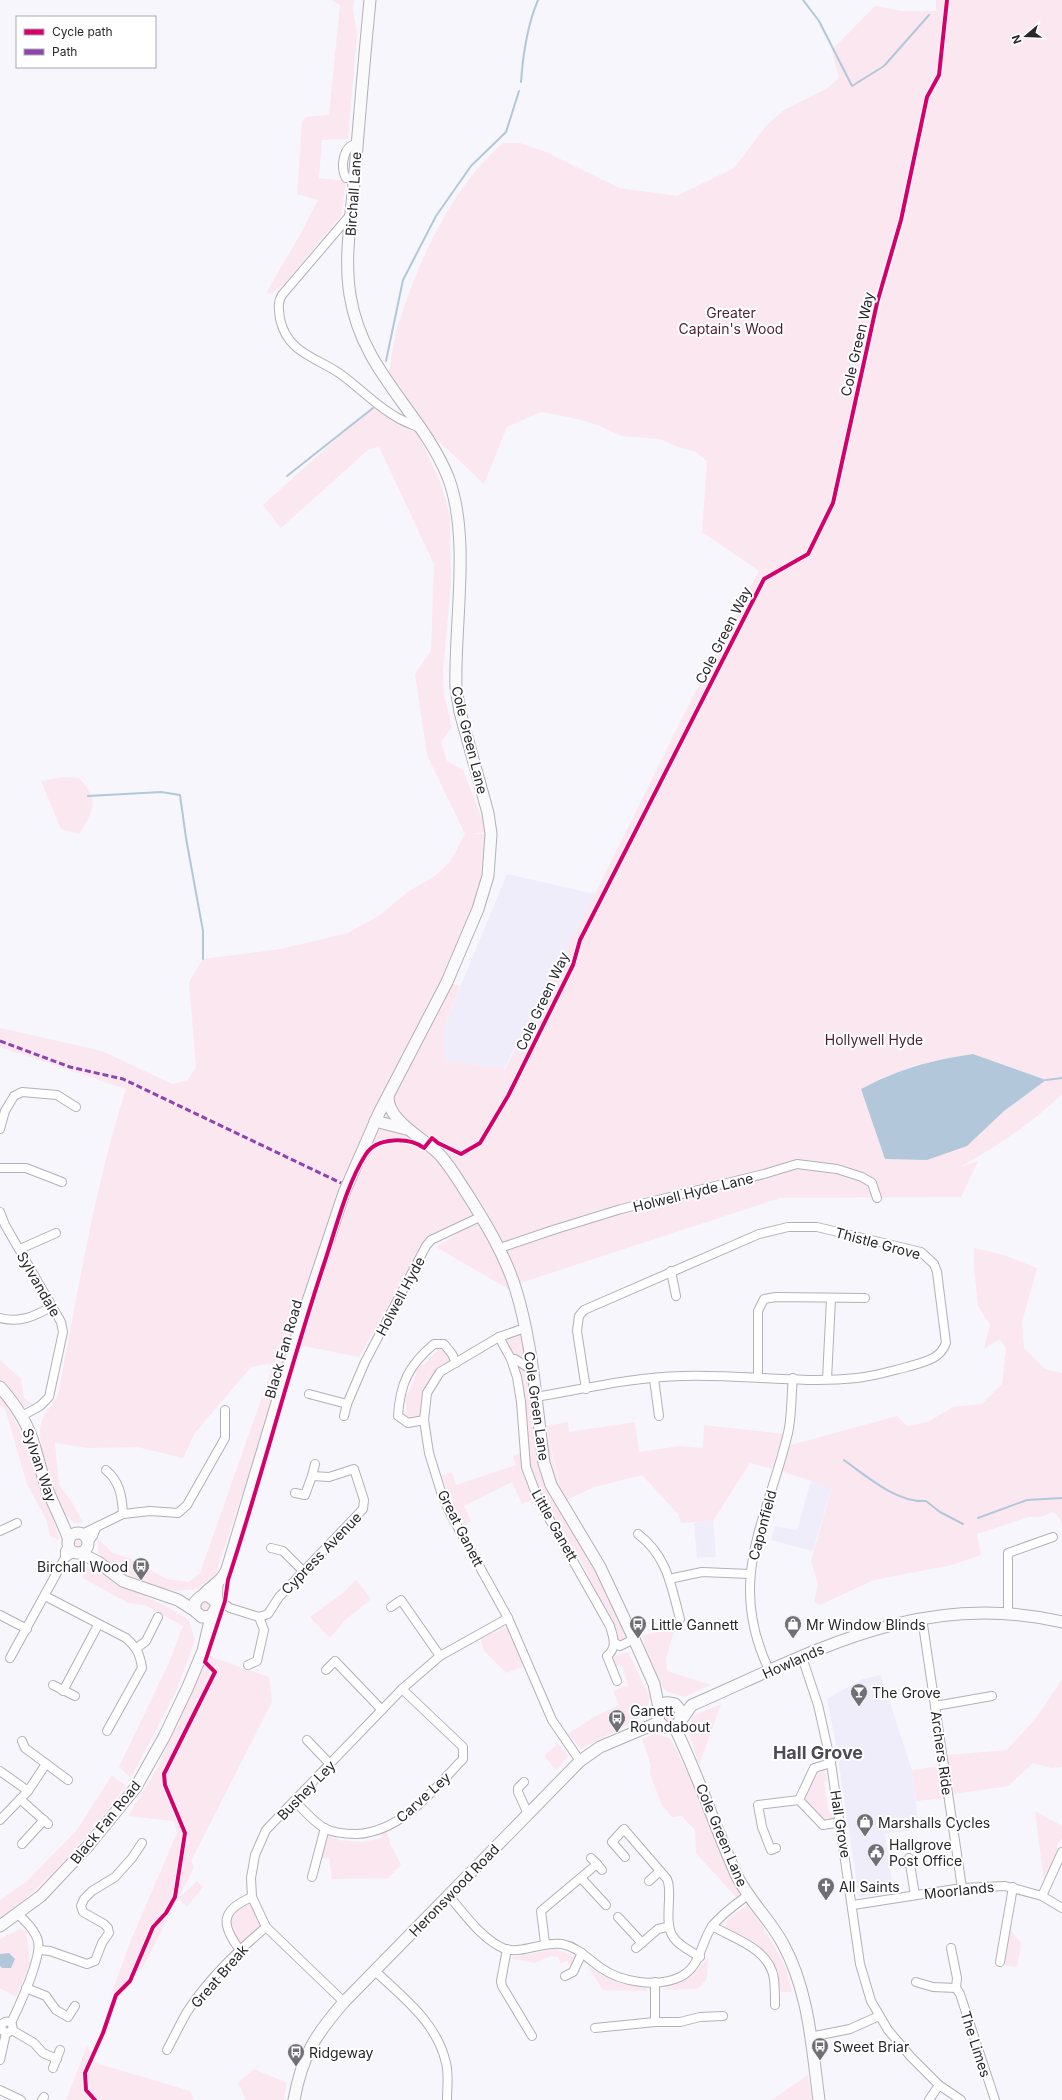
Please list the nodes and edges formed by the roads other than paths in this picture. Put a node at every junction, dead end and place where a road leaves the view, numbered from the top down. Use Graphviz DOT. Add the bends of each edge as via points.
graph roads {
  1 [pos="370,0"];
  2 [pos="351,214"];
  3 [pos="386,382"];
  4 [pos="420,428"];
  5 [pos="388,1096"];
  6 [pos="76,1107"];
  7 [pos="377,1117"];
  8 [pos="0,1129"];
  9 [pos="416,1133"];
  10 [pos="0,1168"];
  11 [pos="62,1182"];
  12 [pos="877,1198"];
  13 [pos="0,1212"];
  14 [pos="482,1216"];
  15 [pos="56,1233"];
  16 [pos="500,1248"];
  17 [pos="20,1249"];
  18 [pos="671,1271"];
  19 [pos="676,1296"];
  20 [pos="865,1298"];
  21 [pos="830,1299"];
  22 [pos="51,1307"];
  23 [pos="0,1318"];
  24 [pos="525,1328"];
  25 [pos="499,1337"];
  26 [pos="511,1359"];
  27 [pos="456,1363"];
  28 [pos="532,1370"];
  29 [pos="758,1377"];
  30 [pos="793,1378"];
  31 [pos="654,1379"];
  32 [pos="827,1379"];
  33 [pos="0,1387"];
  34 [pos="586,1388"];
  35 [pos="309,1394"];
  36 [pos="536,1397"];
  37 [pos="347,1404"];
  38 [pos="224,1410"];
  39 [pos="22,1416"];
  40 [pos="344,1416"];
  41 [pos="659,1416"];
  42 [pos="424,1420"];
  43 [pos="314,1464"];
  44 [pos="106,1470"];
  45 [pos="312,1476"];
  46 [pos="295,1493"];
  47 [pos="123,1514"];
  48 [pos="17,1523"];
  49 [pos="0,1531"];
  50 [pos="638,1534"];
  51 [pos="1053,1537"];
  52 [pos="77,1545"];
  53 [pos="271,1548"];
  54 [pos="304,1572"];
  55 [pos="750,1574"];
  56 [pos="669,1579"];
  57 [pos="217,1585"];
  58 [pos="45,1596"];
  59 [pos="200,1596"];
  60 [pos="178,1600"];
  61 [pos="391,1607"];
  62 [pos="208,1611"];
  63 [pos="1008,1613"];
  64 [pos="0,1615"];
  65 [pos="158,1617"];
  66 [pos="259,1617"];
  67 [pos="508,1618"];
  68 [pos="922,1618"];
  69 [pos="680,1619"];
  70 [pos="1062,1622"];
  71 [pos="98,1625"];
  72 [pos="27,1629"];
  73 [pos="634,1639"];
  74 [pos="615,1643"];
  75 [pos="137,1648"];
  76 [pos="440,1656"];
  77 [pos="802,1657"];
  78 [pos="10,1658"];
  79 [pos="248,1665"];
  80 [pos="326,1670"];
  81 [pos="770,1672"];
  82 [pos="617,1681"];
  83 [pos="654,1684"];
  84 [pos="52,1685"];
  85 [pos="402,1689"];
  86 [pos="64,1691"];
  87 [pos="75,1696"];
  88 [pos="992,1696"];
  89 [pos="673,1703"];
  90 [pos="692,1705"];
  91 [pos="936,1706"];
  92 [pos="659,1708"];
  93 [pos="382,1710"];
  94 [pos="659,1722"];
  95 [pos="677,1723"];
  96 [pos="108,1731"];
  97 [pos="307,1740"];
  98 [pos="22,1741"];
  99 [pos="580,1761"];
  100 [pos="831,1763"];
  101 [pos="46,1764"];
  102 [pos="330,1764"];
  103 [pos="0,1771"];
  104 [pos="68,1780"];
  105 [pos="524,1782"];
  106 [pos="28,1791"];
  107 [pos="20,1799"];
  108 [pos="799,1800"];
  109 [pos="295,1801"];
  110 [pos="528,1814"];
  111 [pos="0,1820"];
  112 [pos="841,1822"];
  113 [pos="325,1828"];
  114 [pos="142,1843"];
  115 [pos="22,1844"];
  116 [pos="776,1848"];
  117 [pos="1062,1852"];
  118 [pos="625,1857"];
  119 [pos="591,1858"];
  120 [pos="909,1858"];
  121 [pos="660,1871"];
  122 [pos="584,1876"];
  123 [pos="312,1877"];
  124 [pos="649,1881"];
  125 [pos="1013,1887"];
  126 [pos="962,1888"];
  127 [pos="448,1895"];
  128 [pos="748,1895"];
  129 [pos="915,1895"];
  130 [pos="1042,1896"];
  131 [pos="252,1897"];
  132 [pos="606,1905"];
  133 [pos="853,1905"];
  134 [pos="1062,1908"];
  135 [pos="18,1914"];
  136 [pos="618,1917"];
  137 [pos="0,1926"];
  138 [pos="712,1926"];
  139 [pos="266,1927"];
  140 [pos="667,1927"];
  141 [pos="545,1943"];
  142 [pos="951,1948"];
  143 [pos="507,1949"];
  144 [pos="40,1950"];
  145 [pos="240,1950"];
  146 [pos="582,1953"];
  147 [pos="700,1957"];
  148 [pos="1000,1962"];
  149 [pos="375,1971"];
  150 [pos="565,1976"];
  151 [pos="655,1982"];
  152 [pos="916,1982"];
  153 [pos="26,1988"];
  154 [pos="956,1988"];
  155 [pos="344,2002"];
  156 [pos="775,2004"];
  157 [pos="75,2006"];
  158 [pos="723,2016"];
  159 [pos="879,2016"];
  160 [pos="655,2022"];
  161 [pos="6,2027"];
  162 [pos="595,2028"];
  163 [pos="532,2036"];
  164 [pos="810,2037"];
  165 [pos="60,2050"];
  166 [pos="167,2050"];
  167 [pos="57,2059"];
  168 [pos="0,2060"];
  169 [pos="53,2068"];
  170 [pos="939,2085"];
  171 [pos="0,2090"];
  172 [pos="21,2100"];
  173 [pos="294,2100"];
  174 [pos="448,2100"];
  175 [pos="819,2100"];
  176 [pos="929,2100"];
  177 [pos="961,2100"];
  178 [pos="995,2100"];
  1 -- 2 [label="street, Birchall Lane"];
  2 -- 3 [label="street, Birchall Lane" via="348,264 350,294 366,347"];
  2 -- 4 [label="street" via="282,295 278,302 282,324 288,338 306,355 338,373 397,418"];
  3 -- 4 [label="street, Cole Green Lane"];
  4 -- 5 [label="street, Cole Green Lane" via="437,454 453,491 457,512 459,556 456,688 491,834 488,876 478,909 447,982"];
  5 -- 7 [label="street, Cole Green Lane"];
  5 -- 9 [label="street, Cole Green Lane" via="391,1112"];
  6 -- 8 [label="street" via="57,1095 22,1092 14,1096 5,1111"];
  7 -- 9 [label="street, Cole Green Lane"];
  7 -- 57 [label="street, Black Fan Road" via="344,1193 303,1316 227,1569"];
  9 -- 14 [label="street, Cole Green Lane" via="441,1156"];
  10 -- 11 [label="street" via="26,1168"];
  12 -- 16 [label="street, Holwell Hyde Lane" via="872,1183 862,1177 837,1169 797,1164 621,1209"];
  13 -- 17 [label="street, Sylvandale"];
  14 -- 16 [label="street, Cole Green Lane"];
  14 -- 37 [label="street, Holwell Hyde" via="432,1240 426,1246 365,1362"];
  15 -- 17 [label="street"];
  16 -- 24 [label="street, Cole Green Lane" via="514,1285"];
  17 -- 22 [label="street, Sylvandale"];
  18 -- 19 [label="street"];
  18 -- 32 [label="street, Thistle Grove" via="759,1234 802,1226 817,1227 921,1252 934,1264 939,1281 946,1332 943,1351 933,1359 877,1375"];
  18 -- 34 [label="street, Thistle Grove" via="591,1305 578,1316 577,1331"];
  20 -- 21 [label="street"];
  21 -- 29 [label="street" via="764,1299 758,1311"];
  21 -- 32 [label="street"];
  22 -- 23 [label="street" via="25,1320"];
  22 -- 39 [label="street, Sylvandale" via="61,1322 63,1332 49,1397 40,1406"];
  24 -- 25 [label="street, Great Ganett"];
  24 -- 28 [label="street, Cole Green Lane"];
  25 -- 26 [label="street, Little Ganett"];
  25 -- 27 [label="street, Great Ganett"];
  26 -- 28 [label="street"];
  26 -- 74 [label="street, Little Ganett" via="521,1402 526,1467 538,1499 610,1626"];
  27 -- 42 [label="street, Great Ganett" via="440,1372 427,1393"];
  27 -- 42 [label="street" via="444,1344 434,1344 420,1356 408,1374 400,1395 398,1416 408,1423"];
  28 -- 36 [label="street, Cole Green Lane"];
  29 -- 30 [label="street, Thistle Grove"];
  29 -- 31 [label="street, Thistle Grove" via="682,1376"];
  30 -- 32 [label="street, Thistle Grove"];
  30 -- 55 [label="street, Caponfield" via="789,1432 759,1531"];
  31 -- 34 [label="street, Thistle Grove"];
  31 -- 41 [label="street"];
  33 -- 39 [label="street, Sylvan Way"];
  34 -- 36 [label="street, Thistle Grove"];
  35 -- 37 [label="street"];
  36 -- 73 [label="street, Cole Green Lane" via="544,1463 551,1485 600,1567"];
  37 -- 40 [label="street, Holwell Hyde"];
  38 -- 47 [label="street" via="225,1438 187,1505 178,1513 150,1510"];
  39 -- 52 [label="street, Sylvan Way" via="34,1444 49,1494"];
  42 -- 67 [label="street, Great Ganett" via="429,1453 442,1495"];
  43 -- 45 [label="street"];
  44 -- 47 [label="street" via="114,1477 121,1494"];
  45 -- 46 [label="street" via="305,1495"];
  45 -- 54 [label="street, Cypress Avenue" via="329,1477 354,1469 364,1500 363,1509 354,1520 318,1554"];
  47 -- 52 [label="street" via="96,1528"];
  48 -- 49 [label="street"];
  50 -- 56 [label="street" via="651,1544 661,1557"];
  51 -- 63 [label="street" via="1008,1553"];
  52 -- 58 [label="street"];
  52 -- 60 [label="street" via="123,1581"];
  53 -- 54 [label="street" via="283,1550"];
  54 -- 66 [label="street, Cypress Avenue" via="279,1597 268,1614"];
  55 -- 56 [label="street" via="702,1572"];
  55 -- 81 [label="street, Caponfield" via="752,1626 756,1642"];
  56 -- 69 [label="street"];
  57 -- 59 [label="street, Black Fan Road"];
  57 -- 62 [label="street, Black Fan Road"];
  58 -- 71 [label="street"];
  58 -- 72 [label="street"];
  59 -- 60 [label="street"];
  59 -- 62 [label="street" via="209,1596"];
  59 -- 62 [label="street" via="194,1605"];
  60 -- 62 [label="street"];
  61 -- 76 [label="street" via="401,1600"];
  62 -- 66 [label="street" via="224,1604"];
  62 -- 135 [label="street, Black Fan Road" via="210,1623 200,1658 164,1737 136,1787 88,1846 41,1896"];
  63 -- 68 [label="street, Howlands"];
  63 -- 70 [label="street, Howlands"];
  64 -- 72 [label="street"];
  65 -- 75 [label="street" via="146,1641"];
  66 -- 79 [label="street" via="264,1630 257,1661"];
  67 -- 76 [label="street, Bushey Ley"];
  67 -- 99 [label="street, Great Ganett" via="552,1720"];
  68 -- 77 [label="street, Howlands" via="868,1631"];
  68 -- 91 [label="street, Archers Ride"];
  71 -- 75 [label="street" via="126,1638"];
  71 -- 86 [label="street"];
  72 -- 78 [label="street"];
  73 -- 74 [label="street" via="620,1646"];
  73 -- 83 [label="street, Cole Green Lane"];
  74 -- 82 [label="street" via="612,1652 607,1656"];
  75 -- 96 [label="street" via="142,1668"];
  76 -- 85 [label="street, Bushey Ley"];
  77 -- 81 [label="street, Howlands"];
  77 -- 100 [label="street, Hall Grove" via="818,1705"];
  80 -- 93 [label="street" via="335,1661"];
  81 -- 90 [label="street, Howlands"];
  83 -- 89 [label="street, Cole Green Lane"];
  83 -- 92 [label="street, Cole Green Lane"];
  84 -- 86 [label="street"];
  85 -- 93 [label="street, Bushey Ley"];
  85 -- 113 [label="street, Carve Ley" via="464,1747 463,1759 421,1802 386,1828 368,1833 346,1834"];
  86 -- 87 [label="street"];
  88 -- 91 [label="street"];
  89 -- 90 [label="street, Howlands"];
  89 -- 92 [label="street" via="666,1702"];
  89 -- 95 [label="street" via="681,1711"];
  90 -- 95 [label="street, Howlands"];
  91 -- 126 [label="street, Archers Ride"];
  92 -- 94 [label="street"];
  93 -- 102 [label="street, Bushey Ley"];
  94 -- 95 [label="street" via="667,1727"];
  94 -- 99 [label="street, Heronswood Road" via="600,1747"];
  95 -- 128 [label="street, Cole Green Lane" via="719,1834"];
  97 -- 102 [label="street"];
  98 -- 101 [label="street" via="25,1748"];
  99 -- 110 [label="street, Heronswood Road"];
  100 -- 108 [label="street" via="814,1768"];
  100 -- 112 [label="street, Hall Grove"];
  101 -- 104 [label="street"];
  101 -- 106 [label="street"];
  102 -- 109 [label="street, Bushey Ley"];
  103 -- 106 [label="street"];
  105 -- 110 [label="street" via="518,1788 518,1792"];
  106 -- 107 [label="street"];
  107 -- 111 [label="street"];
  107 -- 115 [label="street" via="46,1822"];
  108 -- 112 [label="street" via="822,1824"];
  108 -- 116 [label="street" via="758,1804 762,1827 771,1850"];
  109 -- 113 [label="street, Carve Ley"];
  109 -- 131 [label="street, Bushey Ley" via="266,1830 255,1855 251,1878"];
  110 -- 127 [label="street, Heronswood Road"];
  112 -- 133 [label="street, Hall Grove"];
  113 -- 123 [label="street"];
  114 -- 144 [label="street" via="126,1865 88,1894 82,1903 83,1912 104,1924 109,1931 95,1961 87,1964"];
  117 -- 130 [label="street"];
  118 -- 121 [label="street" via="612,1842 624,1829"];
  119 -- 122 [label="street" via="600,1867"];
  120 -- 129 [label="street"];
  121 -- 124 [label="street"];
  121 -- 140 [label="street" via="669,1884"];
  122 -- 132 [label="street"];
  122 -- 141 [label="street" via="541,1911"];
  125 -- 126 [label="street, Moorlands"];
  125 -- 130 [label="street, Moorlands"];
  125 -- 148 [label="street"];
  126 -- 129 [label="street, Moorlands"];
  127 -- 143 [label="street" via="482,1933 495,1944"];
  127 -- 149 [label="street, Heronswood Road"];
  128 -- 138 [label="street"];
  128 -- 164 [label="street, Cole Green Lane" via="784,1945 804,2001"];
  129 -- 133 [label="street, Moorlands"];
  130 -- 134 [label="street, Moorlands"];
  131 -- 139 [label="street, Bushey Ley"];
  131 -- 145 [label="street" via="239,1902 228,1912 226,1924 230,1937"];
  133 -- 159 [label="street, Hall Grove" via="862,1970"];
  135 -- 137 [label="street, Black Fan Road"];
  135 -- 144 [label="street" via="32,1928"];
  136 -- 140 [label="street" via="639,1946 658,1929"];
  138 -- 147 [label="street"];
  138 -- 156 [label="street" via="751,1946 768,1962 774,1978"];
  139 -- 145 [label="street, Great Break"];
  139 -- 155 [label="street, Bushey Ley"];
  140 -- 147 [label="street" via="674,1939"];
  141 -- 143 [label="street"];
  141 -- 146 [label="street" via="571,1946"];
  142 -- 154 [label="street, The Limes" via="957,1978"];
  143 -- 163 [label="street" via="502,1986"];
  144 -- 153 [label="street"];
  145 -- 166 [label="street, Great Break" via="211,1980 188,2012"];
  146 -- 150 [label="street" via="573,1972"];
  146 -- 151 [label="street" via="602,1969 620,1977"];
  147 -- 151 [label="street" via="690,1970 679,1977"];
  149 -- 155 [label="street, Heronswood Road"];
  149 -- 174 [label="street" via="414,2007 429,2025 446,2064"];
  151 -- 160 [label="street"];
  152 -- 154 [label="street" via="933,1987"];
  153 -- 157 [label="street" via="46,1996 56,2010 68,2017"];
  153 -- 161 [label="street"];
  154 -- 178 [label="street, The Limes"];
  155 -- 173 [label="street, Heronswood Road" via="320,2029 307,2053"];
  158 -- 160 [label="street" via="700,2017 680,2022"];
  159 -- 164 [label="street" via="850,2029"];
  159 -- 170 [label="street, Hall Grove" via="911,2057"];
  160 -- 162 [label="street"];
  161 -- 167 [label="street" via="34,2044 43,2053"];
  161 -- 168 [label="street"];
  164 -- 175 [label="street, Cole Green Lane"];
  165 -- 167 [label="street"];
  167 -- 169 [label="street"];
  170 -- 176 [label="street"];
  170 -- 177 [label="street, Hall Grove"];
  171 -- 172 [label="street"];
}
